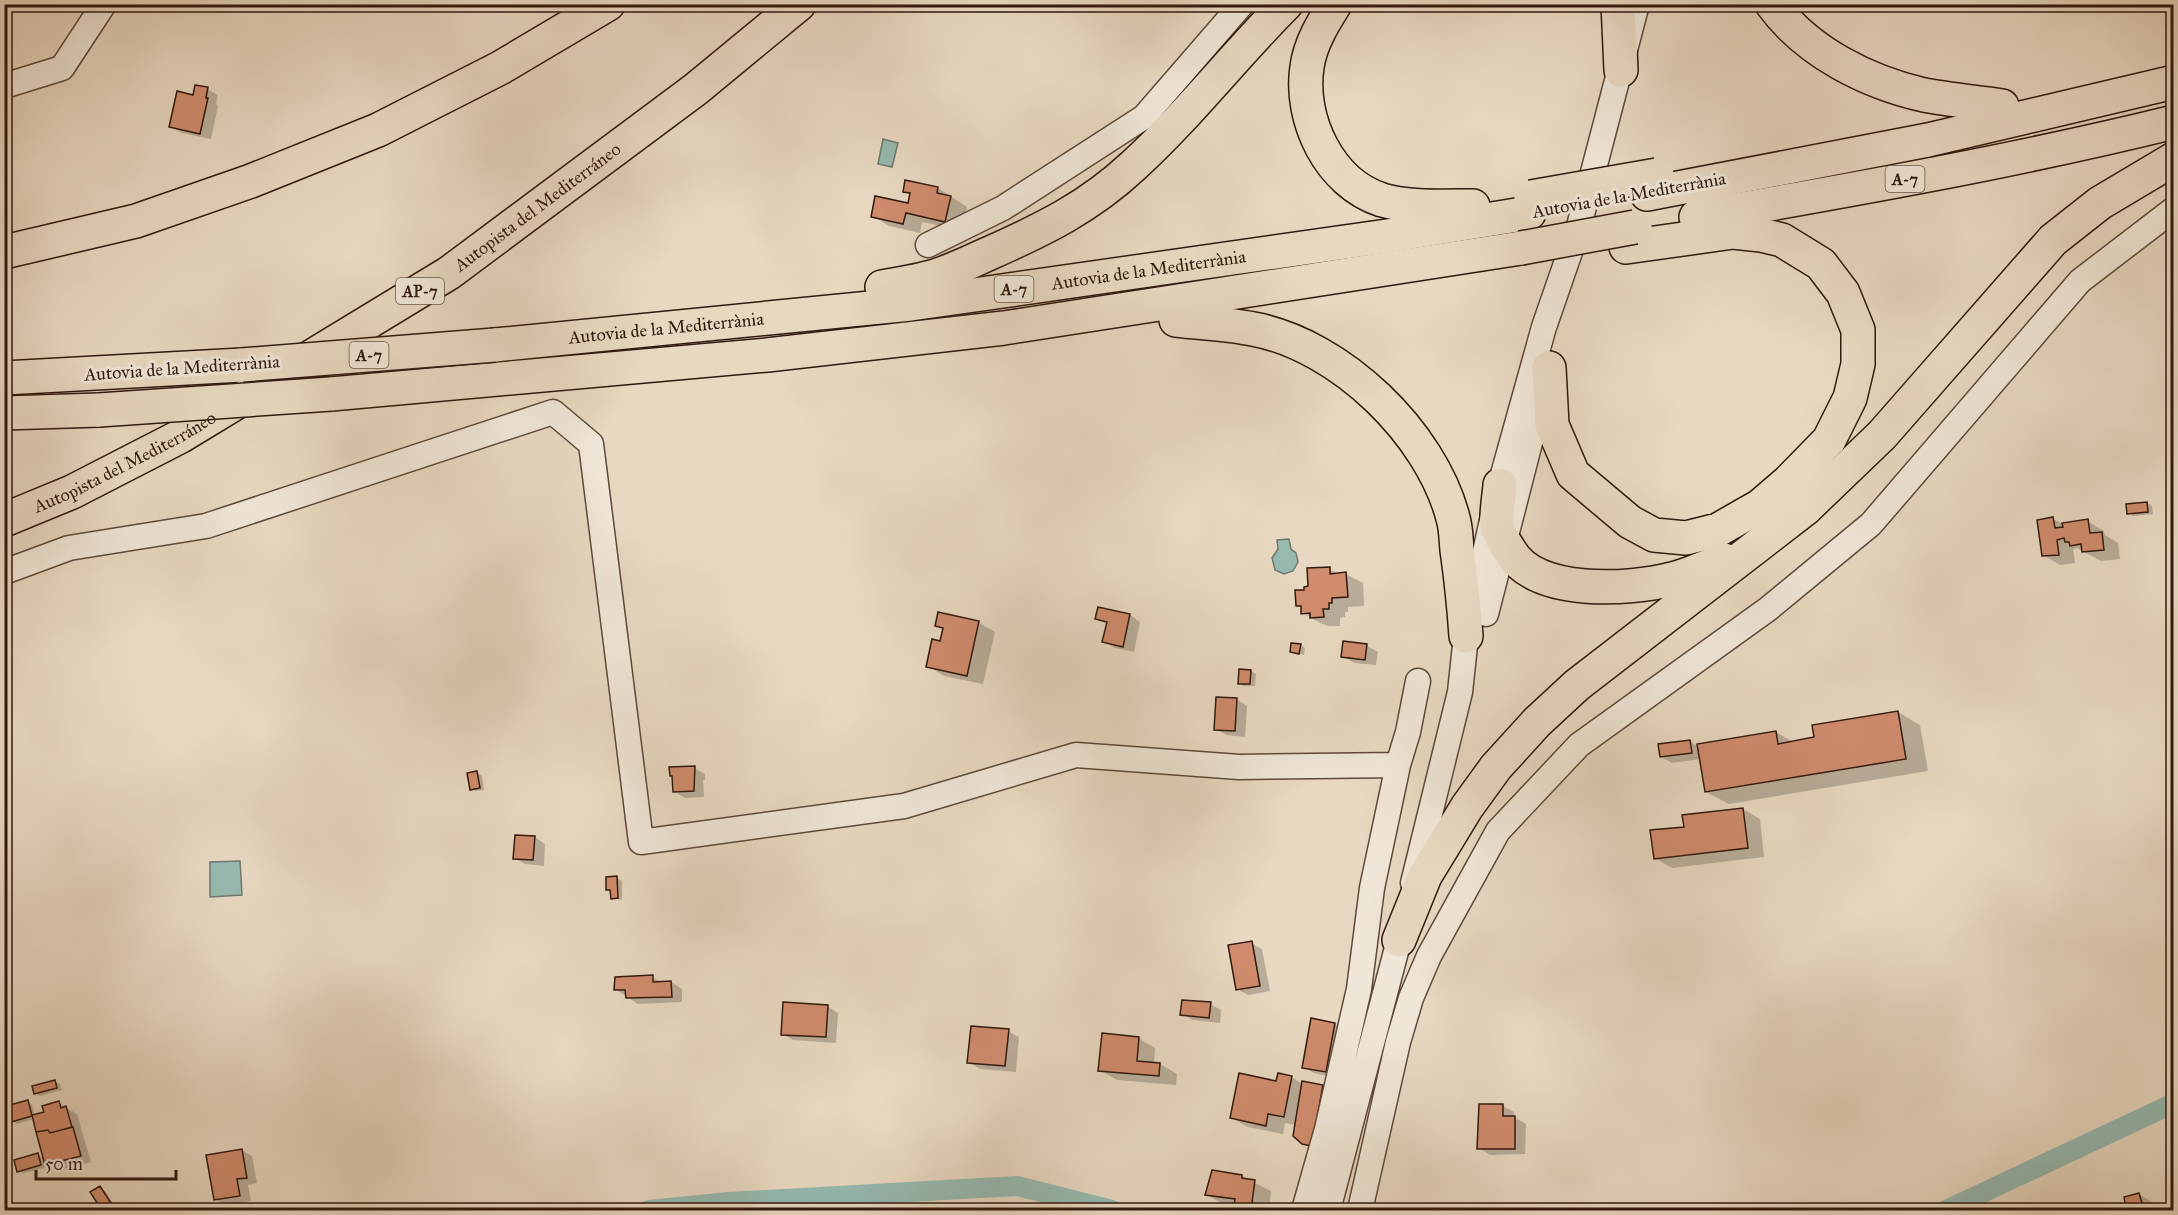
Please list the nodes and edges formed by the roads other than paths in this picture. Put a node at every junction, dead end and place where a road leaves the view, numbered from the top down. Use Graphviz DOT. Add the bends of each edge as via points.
graph roads {
  1 [pos="104,4"];
  2 [pos="608,4"];
  3 [pos="799,4"];
  4 [pos="1242,4"];
  5 [pos="1286,4"];
  6 [pos="1335,4"];
  7 [pos="1618,4"];
  8 [pos="1637,4"];
  9 [pos="1772,4"];
  10 [pos="1621,70"];
  11 [pos="2174,82"];
  12 [pos="4,86"];
  13 [pos="2100,99"];
  14 [pos="2002,106"];
  15 [pos="2174,122"];
  16 [pos="2174,159"];
  17 [pos="1652,184"];
  18 [pos="1530,205"];
  19 [pos="2174,209"];
  20 [pos="1579,226"];
  21 [pos="1630,237"];
  22 [pos="928,245"];
  23 [pos="4,252"];
  24 [pos="1520,256"];
  25 [pos="1176,320"];
  26 [pos="688,326"];
  27 [pos="1004,328"];
  28 [pos="1549,368"];
  29 [pos="4,378"];
  30 [pos="4,413"];
  31 [pos="1500,485"];
  32 [pos="4,520"];
  33 [pos="1505,542"];
  34 [pos="1762,543"];
  35 [pos="4,572"];
  36 [pos="1466,636"];
  37 [pos="1418,681"];
  38 [pos="1460,692"];
  39 [pos="1398,765"];
  40 [pos="1399,940"];
  41 [pos="1304,1210"];
  42 [pos="1329,1210"];
  43 [pos="1360,1210"];
  1 -- 12 [label="street" via="63,68"];
  2 -- 23 [label="highway" via="500,68 378,130 251,181 136,221"];
  3 -- 32 [label="highway, Autopista del Mediterráneo / AP-7" via="696,89 449,273 182,436 72,492"];
  4 -- 22 [label="street" via="1144,117 1003,208"];
  5 -- 26 [label="highway" via="1132,167 1087,204 1033,234 936,276 727,308"];
  6 -- 18 [label="highway" via="1314,41 1306,67 1306,102 1312,127 1341,175 1382,200 1408,204"];
  7 -- 10 [label="highway"];
  8 -- 10 [label="street"];
  9 -- 14 [label="highway" via="1814,46 1861,74 1924,94"];
  10 -- 20 [label="street"];
  11 -- 13 [label="highway, Autovia de la Mediterrània / A-7"];
  13 -- 14 [label="highway"];
  13 -- 17 [label="highway, Autovia de la Mediterrània / A-7" via="1928,140"];
  14 -- 17 [label="highway"];
  15 -- 21 [label="highway, Autovia de la Mediterrània / A-7"];
  16 -- 34 [label="highway" via="2100,202 2053,240 1882,435 1805,509"];
  17 -- 18 [label="highway, Autovia de la Mediterrània / A-7"];
  18 -- 26 [label="highway, Autovia de la Mediterrània / A-7" via="1387,236 911,304"];
  19 -- 43 [label="street" via="2080,281 1870,524 1768,609 1579,745 1498,831 1429,956 1411,998"];
  20 -- 28 [label="street"];
  20 -- 31 [label="street" via="1544,327"];
  21 -- 24 [label="highway, Autovia de la Mediterrània / A-7, bridge"];
  21 -- 28 [label="highway" via="1733,232 1761,235 1782,240 1821,264 1843,293 1858,330 1858,364 1850,398 1829,440 1760,506 1718,530 1686,538 1654,535 1630,522 1573,474 1552,425"];
  24 -- 25 [label="highway"];
  24 -- 27 [label="highway, Autovia de la Mediterrània / A-7"];
  25 -- 27 [label="highway" via="1054,334"];
  25 -- 36 [label="highway" via="1254,329 1291,340 1340,367 1376,395 1402,423 1436,474 1453,518"];
  26 -- 29 [label="highway, Autovia de la Mediterrània / A-7, bridge" via="495,345"];
  27 -- 30 [label="highway, Autovia de la Mediterrània / A-7, bridge" via="767,355 331,394"];
  28 -- 33 [label="street"];
  31 -- 33 [label="highway" via="1497,528"];
  31 -- 36 [label="street"];
  33 -- 34 [label="highway" via="1514,558 1529,571 1546,578 1578,585 1628,586 1674,579"];
  33 -- 38 [label="street" via="1475,655"];
  34 -- 40 [label="highway" via="1577,685 1537,722 1496,767 1467,807 1425,876"];
  35 -- 39 [label="street" via="69,548 206,526 553,412 591,444 641,842 904,806 1076,755 1239,768"];
  36 -- 38 [label="street"];
  37 -- 39 [label="street"];
  38 -- 40 [label="street"];
  39 -- 41 [label="street" via="1372,888 1359,989"];
  40 -- 42 [label="street"];
}
